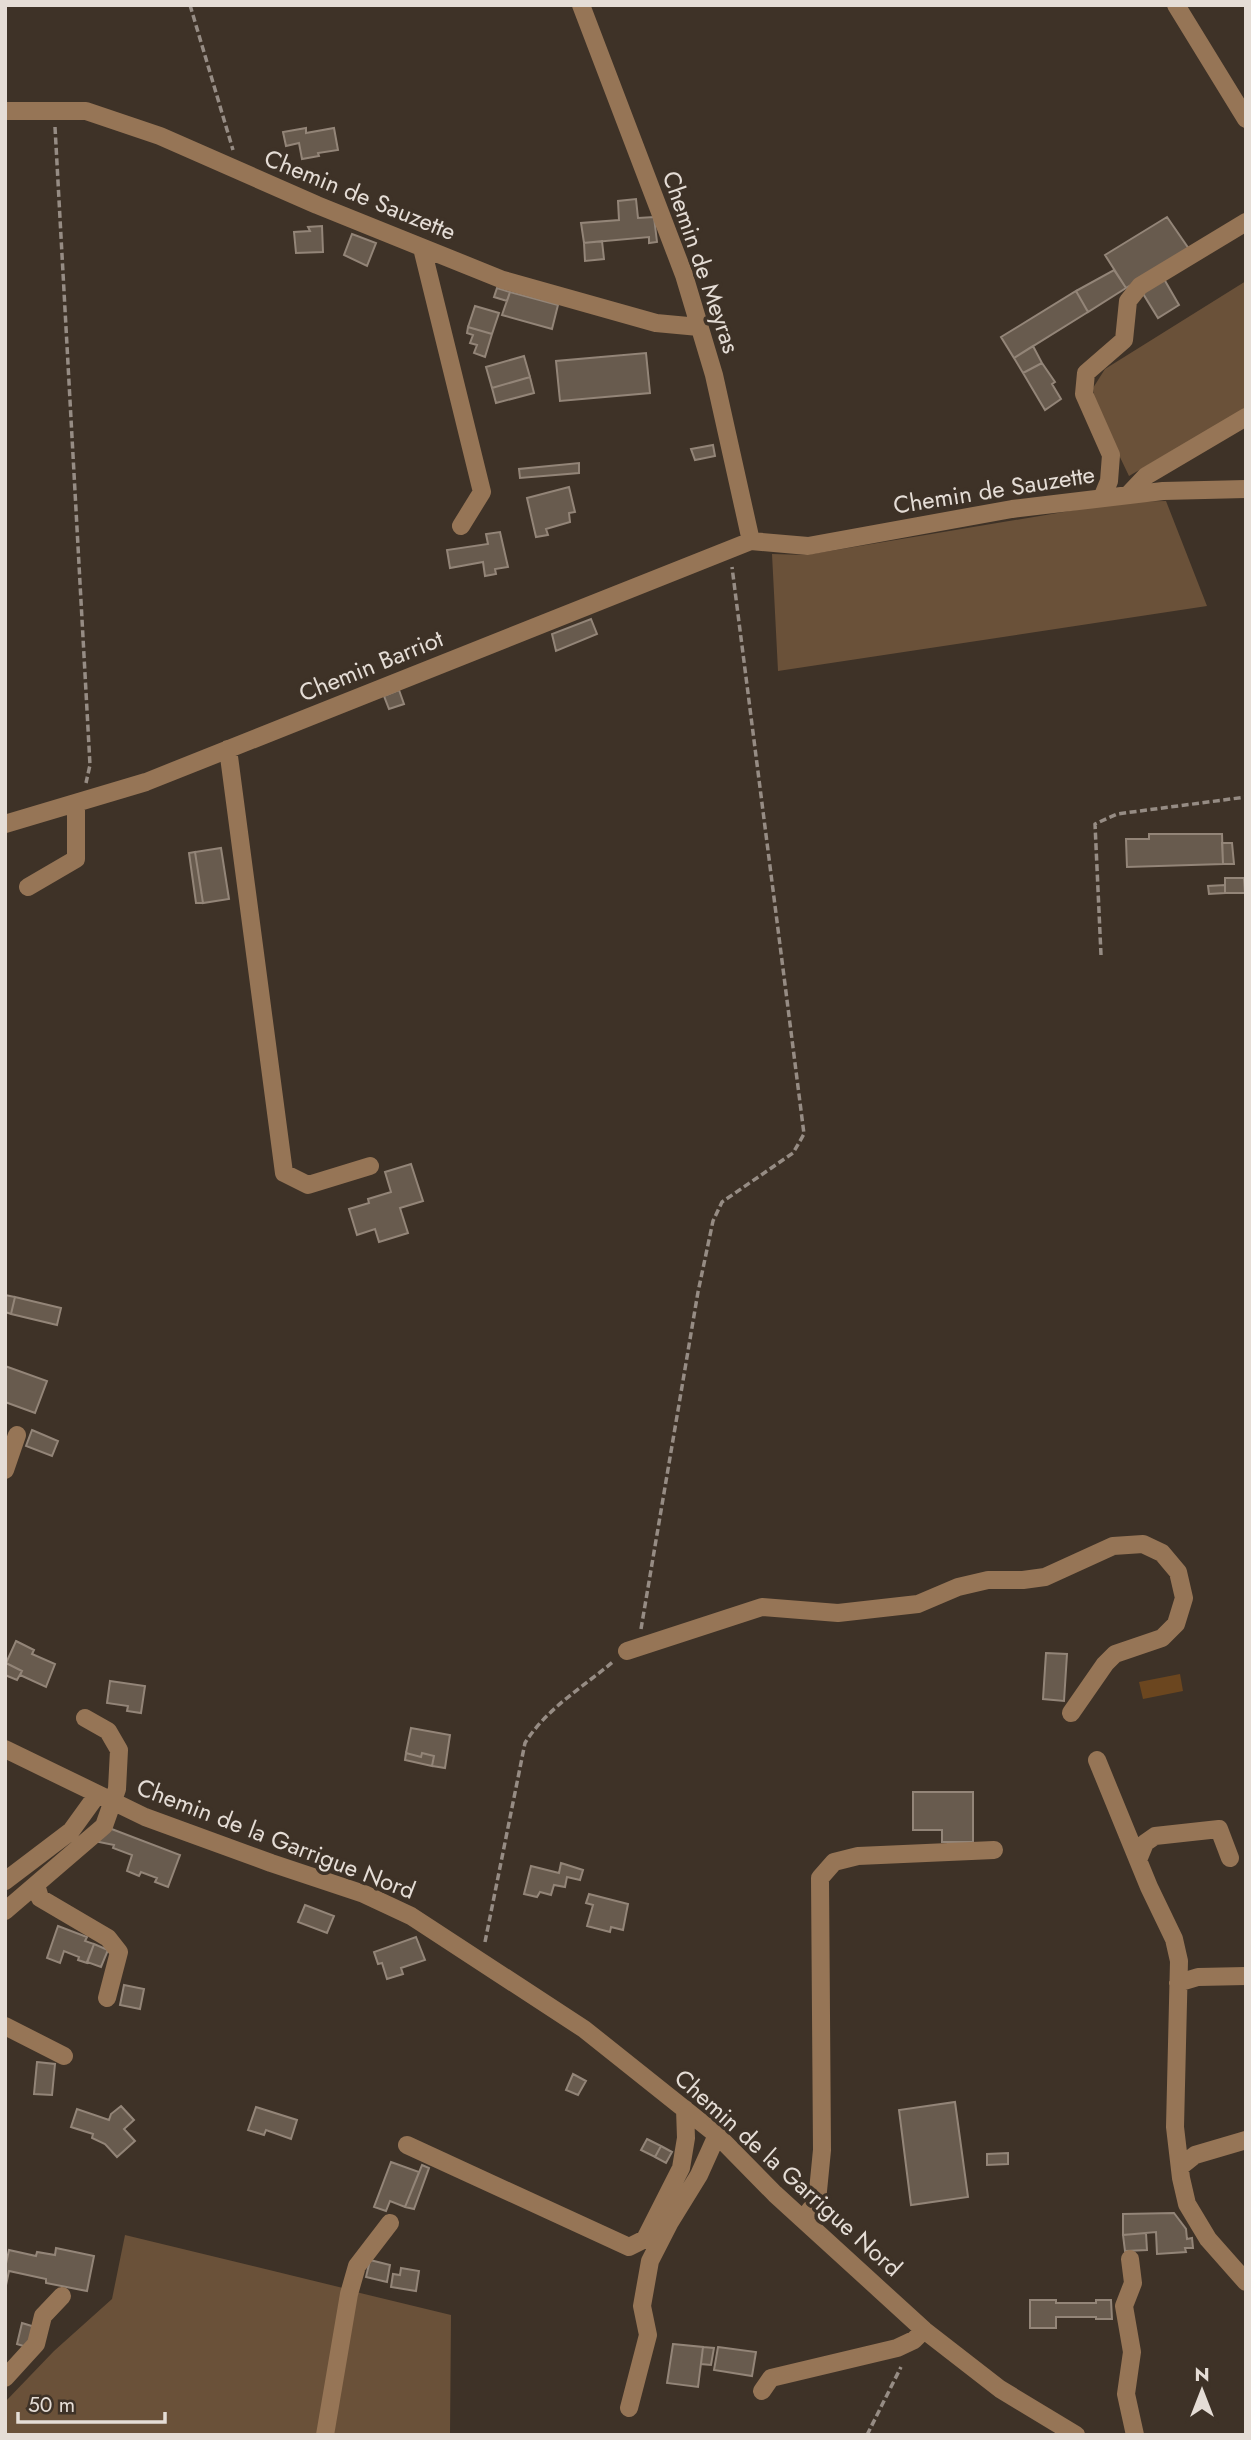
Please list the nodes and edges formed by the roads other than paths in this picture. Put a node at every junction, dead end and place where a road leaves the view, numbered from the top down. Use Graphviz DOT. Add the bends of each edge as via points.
graph roads {
  1 [pos="582,5"];
  2 [pos="1176,5"];
  3 [pos="5,111"];
  4 [pos="1246,119"];
  5 [pos="1246,222"];
  6 [pos="422,248"];
  7 [pos="699,327"];
  8 [pos="1246,417"];
  9 [pos="1246,489"];
  10 [pos="1128,495"];
  11 [pos="1102,498"];
  12 [pos="461,526"];
  13 [pos="751,541"];
  14 [pos="228,748"];
  15 [pos="76,804"];
  16 [pos="5,824"];
  17 [pos="28,887"];
  18 [pos="370,1166"];
  19 [pos="17,1435"];
  20 [pos="5,1470"];
  21 [pos="627,1651"];
  22 [pos="1071,1713"];
  23 [pos="85,1718"];
  24 [pos="5,1749"];
  25 [pos="1097,1760"];
  26 [pos="97,1795"];
  27 [pos="114,1802"];
  28 [pos="994,1850"];
  29 [pos="1230,1858"];
  30 [pos="1138,1860"];
  31 [pos="5,1881"];
  32 [pos="36,1885"];
  33 [pos="5,1911"];
  34 [pos="1246,1976"];
  35 [pos="1178,1983"];
  36 [pos="107,1997"];
  37 [pos="5,2026"];
  38 [pos="64,2056"];
  39 [pos="685,2109"];
  40 [pos="717,2135"];
  41 [pos="1246,2140"];
  42 [pos="407,2146"];
  43 [pos="1180,2167"];
  44 [pos="803,2219"];
  45 [pos="390,2223"];
  46 [pos="1130,2259"];
  47 [pos="1246,2282"];
  48 [pos="62,2296"];
  49 [pos="919,2335"];
  50 [pos="5,2378"];
  51 [pos="762,2391"];
  52 [pos="629,2408"];
  53 [pos="325,2435"];
  54 [pos="1076,2435"];
  55 [pos="1135,2435"];
  1 -- 7 [label="street, Chemin de Meyras" via="684,275"];
  2 -- 4 [label="street"];
  3 -- 6 [label="street, Chemin de Sauzette" via="86,111 148,132"];
  5 -- 11 [label="street" via="1140,286 1128,300 1124,340 1086,373 1084,394 1111,455"];
  6 -- 7 [label="street, Chemin de Sauzette" via="503,280 656,323"];
  6 -- 12 [label="street" via="482,492"];
  7 -- 13 [label="street, Chemin de Meyras"];
  8 -- 10 [label="street" via="1146,476"];
  9 -- 10 [label="street, Chemin de Sauzette"];
  10 -- 11 [label="street, Chemin de Sauzette"];
  11 -- 13 [label="street, Chemin de Sauzette" via="1012,509 808,546"];
  13 -- 14 [label="street, Chemin Barriot"];
  14 -- 15 [label="street, Chemin Barriot" via="146,782"];
  14 -- 18 [label="street" via="284,1173 308,1185"];
  15 -- 16 [label="street, Chemin Barriot"];
  15 -- 17 [label="street" via="76,859"];
  19 -- 20 [label="street"];
  21 -- 22 [label="street" via="762,1607 838,1613 918,1604 988,1580 1045,1577 1112,1546 1143,1544 1162,1553 1178,1572 1184,1598 1176,1624 1162,1638 1115,1654"];
  23 -- 27 [label="street" via="108,1731 119,1750"];
  24 -- 26 [label="street, Chemin de la Garrigue Nord"];
  25 -- 30 [label="street"];
  26 -- 27 [label="street, Chemin de la Garrigue Nord"];
  26 -- 31 [label="street" via="71,1831"];
  27 -- 32 [label="street" via="104,1826"];
  27 -- 39 [label="street, Chemin de la Garrigue Nord" via="364,1894 411,1916 584,2029"];
  28 -- 44 [label="street" via="858,1856 834,1862 820,1878 822,2150 817,2201"];
  29 -- 30 [label="street" via="1219,1829 1155,1836 1144,1843"];
  30 -- 35 [label="street" via="1174,1939"];
  32 -- 33 [label="street"];
  32 -- 36 [label="street" via="40,1898 108,1938 119,1952"];
  34 -- 35 [label="street" via="1198,1977"];
  35 -- 43 [label="street" via="1175,2126"];
  37 -- 38 [label="street"];
  39 -- 40 [label="street, Chemin de la Garrigue Nord"];
  39 -- 42 [label="street" via="681,2168 645,2239 629,2247"];
  40 -- 44 [label="street, Chemin de la Garrigue Nord"];
  40 -- 52 [label="street" via="650,2261 642,2306 648,2336"];
  41 -- 43 [label="street" via="1195,2155"];
  43 -- 47 [label="street" via="1187,2204 1208,2239"];
  44 -- 49 [label="street, Chemin de la Garrigue Nord"];
  45 -- 53 [label="street" via="357,2266"];
  46 -- 55 [label="street" via="1133,2283 1124,2306 1132,2353 1126,2394"];
  48 -- 50 [label="street" via="43,2316 36,2344"];
  49 -- 51 [label="street" via="897,2348 771,2378"];
  49 -- 54 [label="street, Chemin de la Garrigue Nord"];
}
